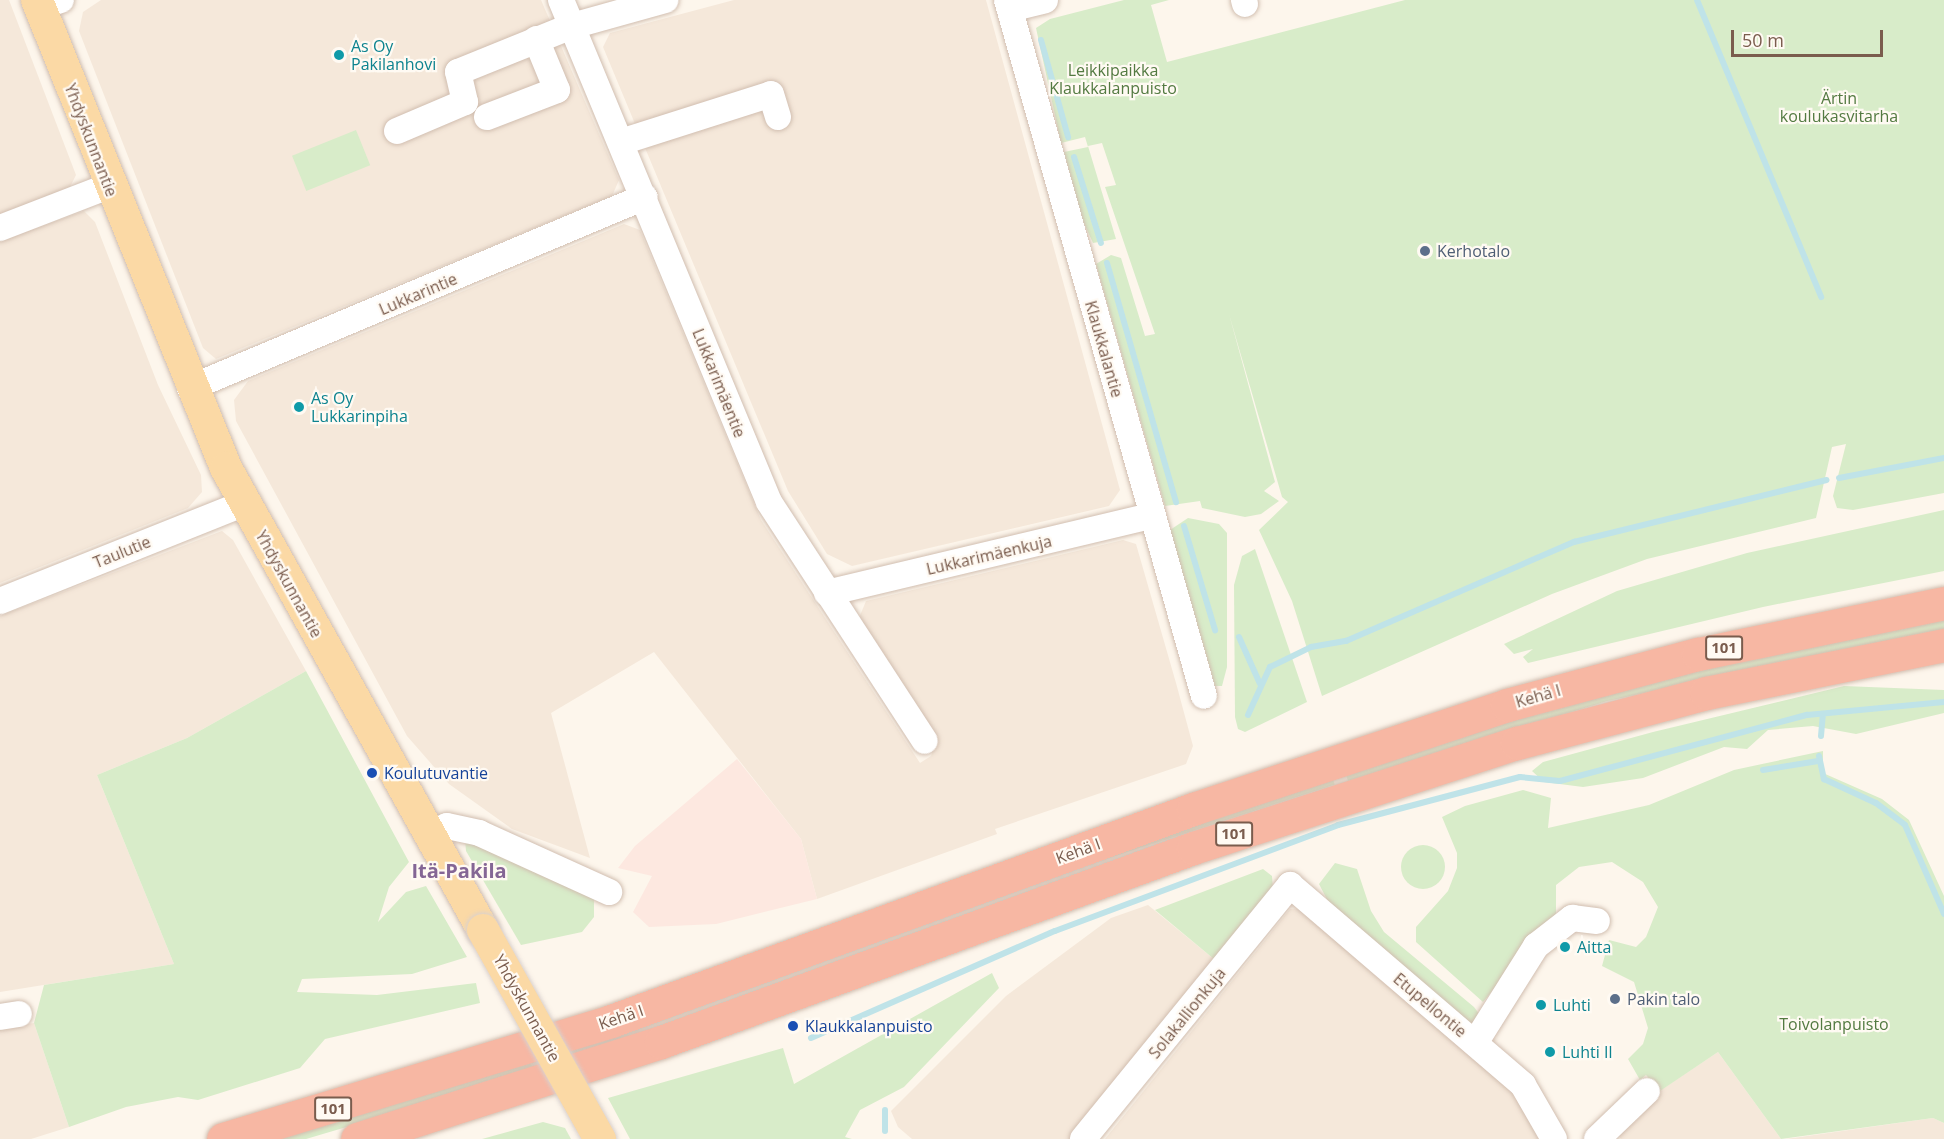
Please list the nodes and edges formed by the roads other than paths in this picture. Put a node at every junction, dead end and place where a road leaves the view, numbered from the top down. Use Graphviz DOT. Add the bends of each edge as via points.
graph roads {
  1 [pos="561,0"];
  2 [pos="664,0"];
  3 [pos="1045,0"];
  4 [pos="46,2"];
  5 [pos="1009,5"];
  6 [pos="572,26"];
  7 [pos="536,39"];
  8 [pos="487,117"];
  9 [pos="778,117"];
  10 [pos="398,131"];
  11 [pos="621,142"];
  12 [pos="109,186"];
  13 [pos="644,197"];
  14 [pos="0,228"];
  15 [pos="190,388"];
  16 [pos="245,503"];
  17 [pos="1151,516"];
  18 [pos="826,593"];
  19 [pos="0,602"];
  20 [pos="1944,603"];
  21 [pos="1944,645"];
  22 [pos="1203,696"];
  23 [pos="925,741"];
  24 [pos="430,835"];
  25 [pos="1290,885"];
  26 [pos="609,892"];
  27 [pos="1597,921"];
  28 [pos="1475,1043"];
  29 [pos="1647,1091"];
  30 [pos="223,1139"];
  31 [pos="357,1139"];
  32 [pos="600,1139"];
  33 [pos="1083,1139"];
  34 [pos="1554,1139"];
  35 [pos="1597,1139"];
  1 -- 6 [label="street, Lukkarimäentie"];
  2 -- 6 [label="street"];
  3 -- 5 [label="street"];
  4 -- 12 [label="main road, Yhdyskunnantie"];
  5 -- 17 [label="street, Klaukkalantie"];
  6 -- 7 [label="street"];
  6 -- 11 [label="street, Lukkarimäentie"];
  7 -- 8 [label="street" via="557,90"];
  7 -- 10 [label="street" via="458,72 465,102"];
  9 -- 11 [label="street" via="771,94"];
  11 -- 13 [label="street, Lukkarimäentie"];
  12 -- 14 [label="street"];
  12 -- 15 [label="main road, Yhdyskunnantie"];
  13 -- 15 [label="street, Lukkarintie"];
  13 -- 18 [label="street, Lukkarimäentie" via="769,502"];
  15 -- 16 [label="main road, Yhdyskunnantie"];
  16 -- 19 [label="street, Taulutie"];
  16 -- 24 [label="main road, Yhdyskunnantie"];
  17 -- 18 [label="street, Lukkarimäenkuja"];
  17 -- 22 [label="street, Klaukkalantie"];
  18 -- 23 [label="street, Lukkarimäentie"];
  20 -- 30 [label="highway, Kehä I / 101" via="1698,654 1506,705 1193,809 611,1021"];
  21 -- 31 [label="highway, 101" via="1706,693 1506,746 1193,848 661,1042"];
  24 -- 26 [label="street" via="447,826 479,833"];
  24 -- 32 [label="main road, Yhdyskunnantie, bridge"];
  25 -- 28 [label="street, Etupellontie"];
  25 -- 33 [label="street, Solakallionkuja"];
  27 -- 28 [label="street" via="1572,918 1543,940 1510,981 1509,1012"];
  28 -- 34 [label="street, Etupellontie" via="1522,1085"];
  29 -- 35 [label="street"];
}
